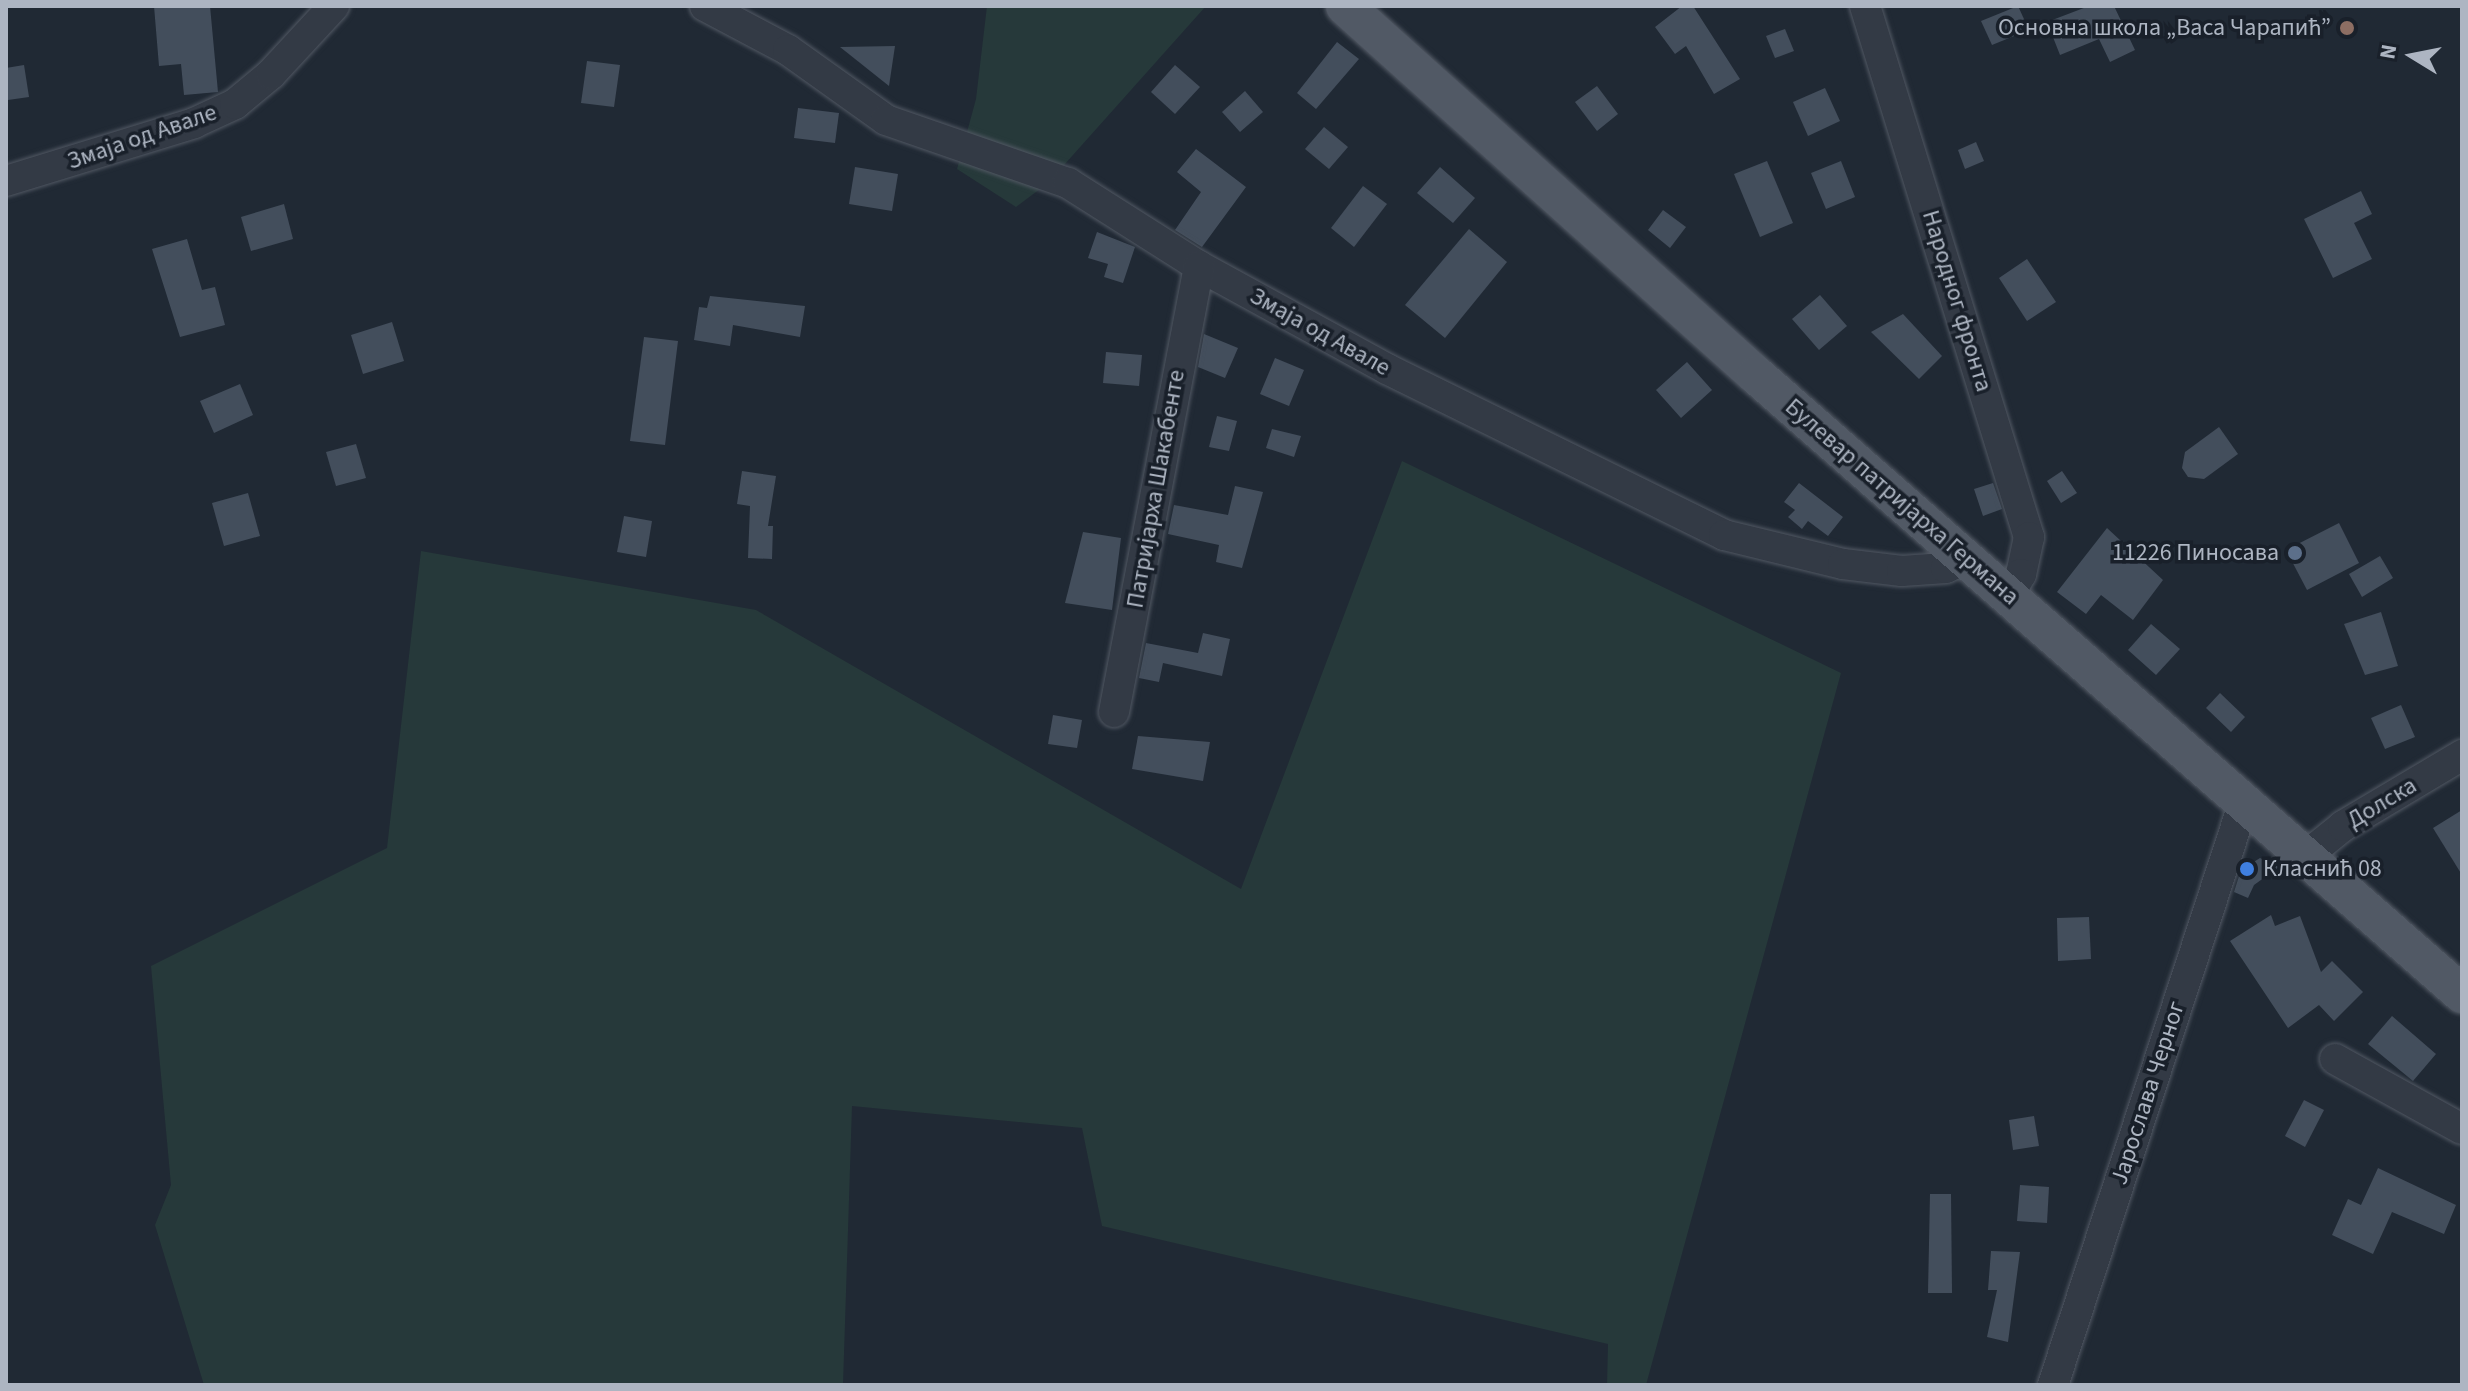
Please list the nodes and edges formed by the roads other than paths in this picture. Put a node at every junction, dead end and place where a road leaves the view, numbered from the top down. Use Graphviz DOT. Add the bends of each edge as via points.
graph roads {
  1 [pos="334,6"];
  2 [pos="705,6"];
  3 [pos="1345,6"];
  4 [pos="1865,6"];
  5 [pos="6,181"];
  6 [pos="1199,266"];
  7 [pos="1967,558"];
  8 [pos="2009,595"];
  9 [pos="1114,712"];
  10 [pos="2462,755"];
  11 [pos="2244,802"];
  12 [pos="2306,856"];
  13 [pos="2462,994"];
  14 [pos="2335,1059"];
  15 [pos="2462,1129"];
  16 [pos="2053,1385"];
  1 -- 5 [label="street, Змаја од Авале" via="271,74 235,104 133,144"];
  2 -- 6 [label="street, Змаја од Авале" via="788,50 886,120 1068,183"];
  3 -- 7 [label="main road, Булевар патријарха Германа"];
  4 -- 8 [label="street, Народног фронта" via="2029,537 2021,574"];
  6 -- 7 [label="street, Змаја од Авале" via="1387,369 1724,535 1843,564 1902,571 1946,568"];
  6 -- 9 [label="street, Патријарха Шакабенте"];
  7 -- 8 [label="main road, Булевар патријарха Германа"];
  8 -- 11 [label="main road, Булевар патријарха Германа"];
  10 -- 12 [label="street, Долска" via="2343,826"];
  11 -- 12 [label="main road, Булевар патријарха Германа"];
  11 -- 16 [label="street, Јарослава Черног"];
  12 -- 13 [label="main road, Булевар патријарха Германа"];
  14 -- 15 [label="street"];
}
